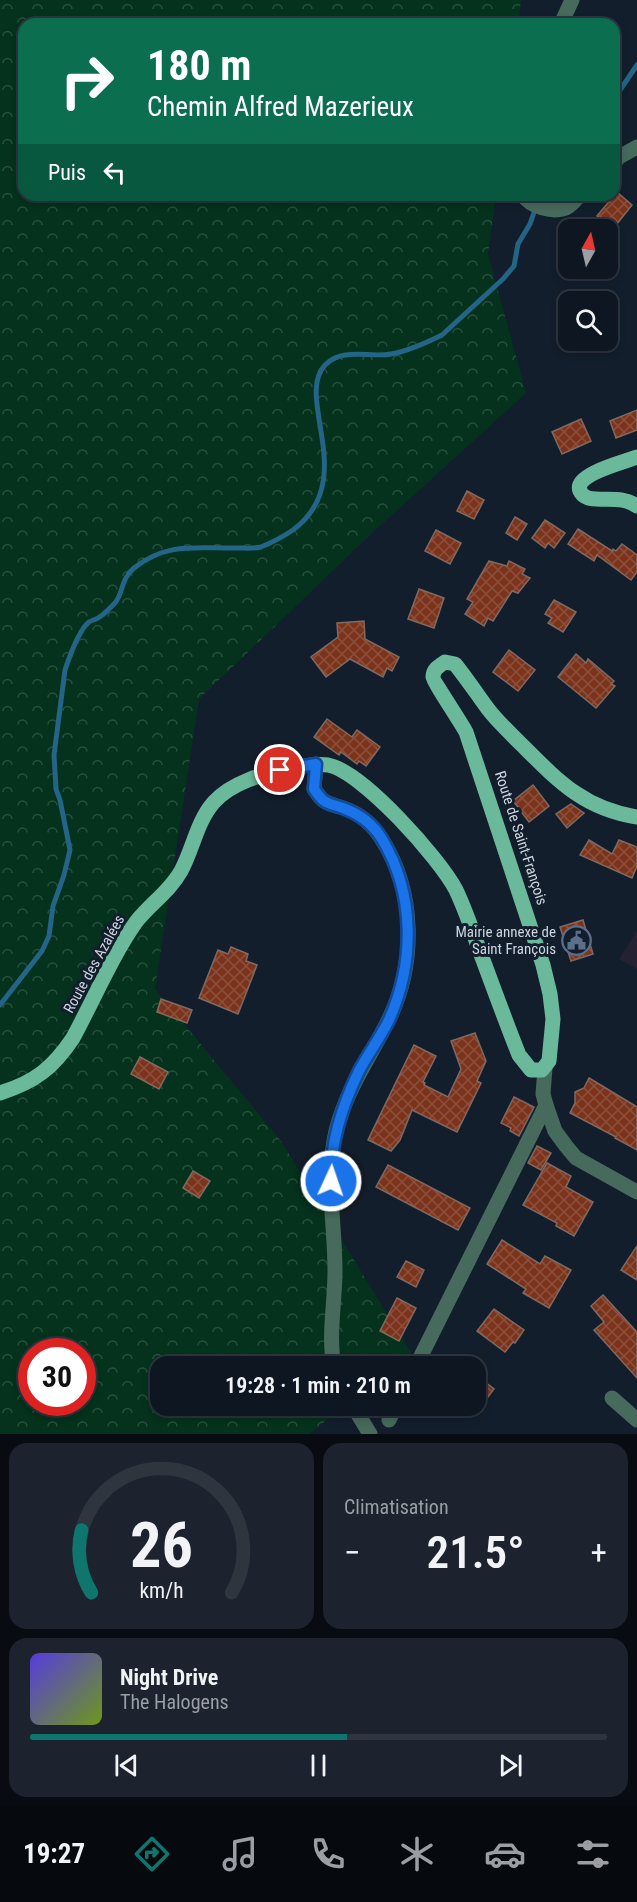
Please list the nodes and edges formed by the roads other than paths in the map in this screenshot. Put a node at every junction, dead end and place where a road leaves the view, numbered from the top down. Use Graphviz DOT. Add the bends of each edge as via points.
graph roads {
  1 [pos="572,0"];
  2 [pos="564,18"];
  3 [pos="637,147"];
  4 [pos="620,157"];
  5 [pos="530,201"];
  6 [pos="574,201"];
  7 [pos="637,457"];
  8 [pos="637,507"];
  9 [pos="316,764"];
  10 [pos="637,817"];
  11 [pos="545,1068"];
  12 [pos="0,1093"];
  13 [pos="546,1105"];
  14 [pos="637,1192"];
  15 [pos="333,1356"];
  16 [pos="421,1356"];
  17 [pos="612,1398"];
  18 [pos="359,1416"];
  19 [pos="391,1416"];
  20 [pos="389,1420"];
  21 [pos="637,1420"];
  22 [pos="370,1434"];
  1 -- 2 [label="street"];
  3 -- 4 [label="street"];
  5 -- 6 [label="street" via="554,209 567,208"];
  7 -- 8 [label="main road" via="588,475 579,485 586,498 618,499"];
  9 -- 11 [label="main road" via="330,766 363,783 439,865 467,917 519,1055 531,1070"];
  9 -- 12 [label="main road, Route des Azalées" via="280,770 246,782 214,802 182,870 136,923 62,1054 38,1077"];
  9 -- 15 [label="street" via="314,789 324,802 364,818 381,837 395,866 408,928 408,953 398,997 345,1102 334,1143"];
  10 -- 11 [label="main road, Route de Saint-François" via="595,806 573,793 489,711 455,664 445,662 436,668 434,682 466,732 476,758 543,965 554,1019"];
  11 -- 13 [label="street"];
  13 -- 14 [label="street" via="555,1131 576,1158"];
  13 -- 16 [label="street"];
  17 -- 21 [label="street"];
  18 -- 22 [label="street"];
  19 -- 20 [label="street"];
}
